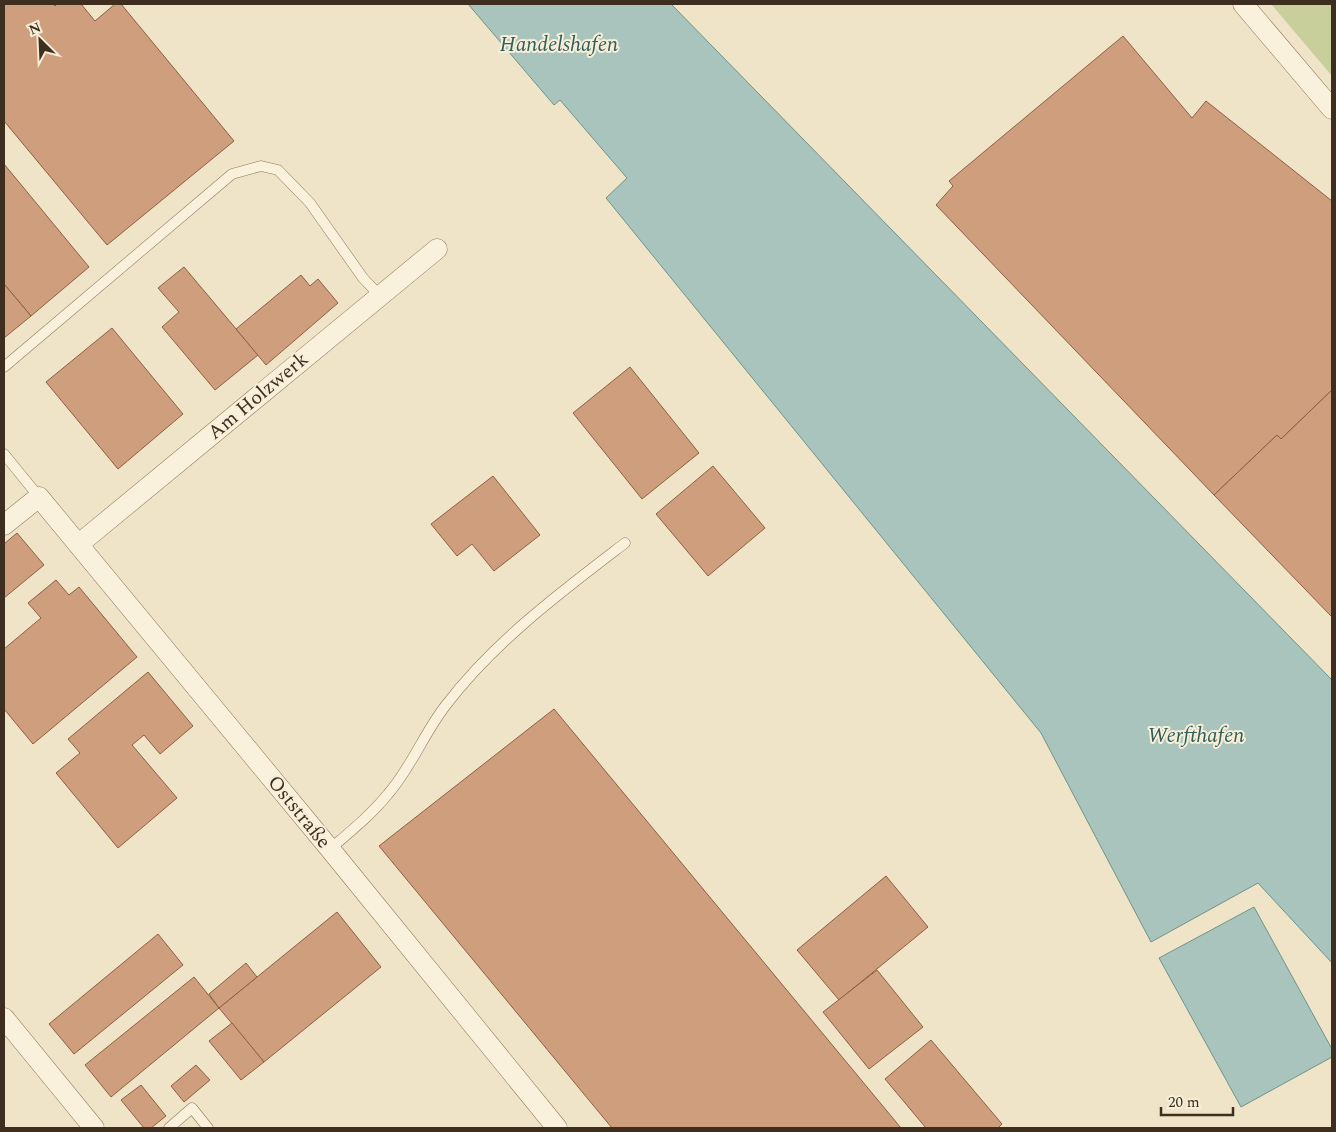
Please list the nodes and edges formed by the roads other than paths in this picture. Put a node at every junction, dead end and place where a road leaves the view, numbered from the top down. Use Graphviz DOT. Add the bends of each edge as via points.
graph roads {
  1 [pos="1243,4"];
  2 [pos="1332,109"];
  3 [pos="437,249"];
  4 [pos="380,296"];
  5 [pos="4,367"];
  6 [pos="4,454"];
  7 [pos="38,497"];
  8 [pos="4,525"];
  9 [pos="625,543"];
  10 [pos="79,544"];
  11 [pos="330,849"];
  12 [pos="4,1018"];
  13 [pos="94,1128"];
  14 [pos="169,1128"];
  15 [pos="208,1128"];
  16 [pos="557,1128"];
  1 -- 2 [label="street"];
  3 -- 4 [label="street, Am Holzwerk"];
  4 -- 5 [label="lane" via="363,278 310,203 278,170 261,166 232,174"];
  4 -- 10 [label="street, Am Holzwerk"];
  6 -- 7 [label="lane"];
  7 -- 8 [label="street"];
  7 -- 10 [label="street, Oststraße"];
  9 -- 11 [label="lane" via="546,603 487,657 445,706 389,794"];
  10 -- 11 [label="street, Oststraße"];
  11 -- 16 [label="street, Oststraße"];
  12 -- 13 [label="street"];
  14 -- 15 [label="lane" via="192,1108"];
}
